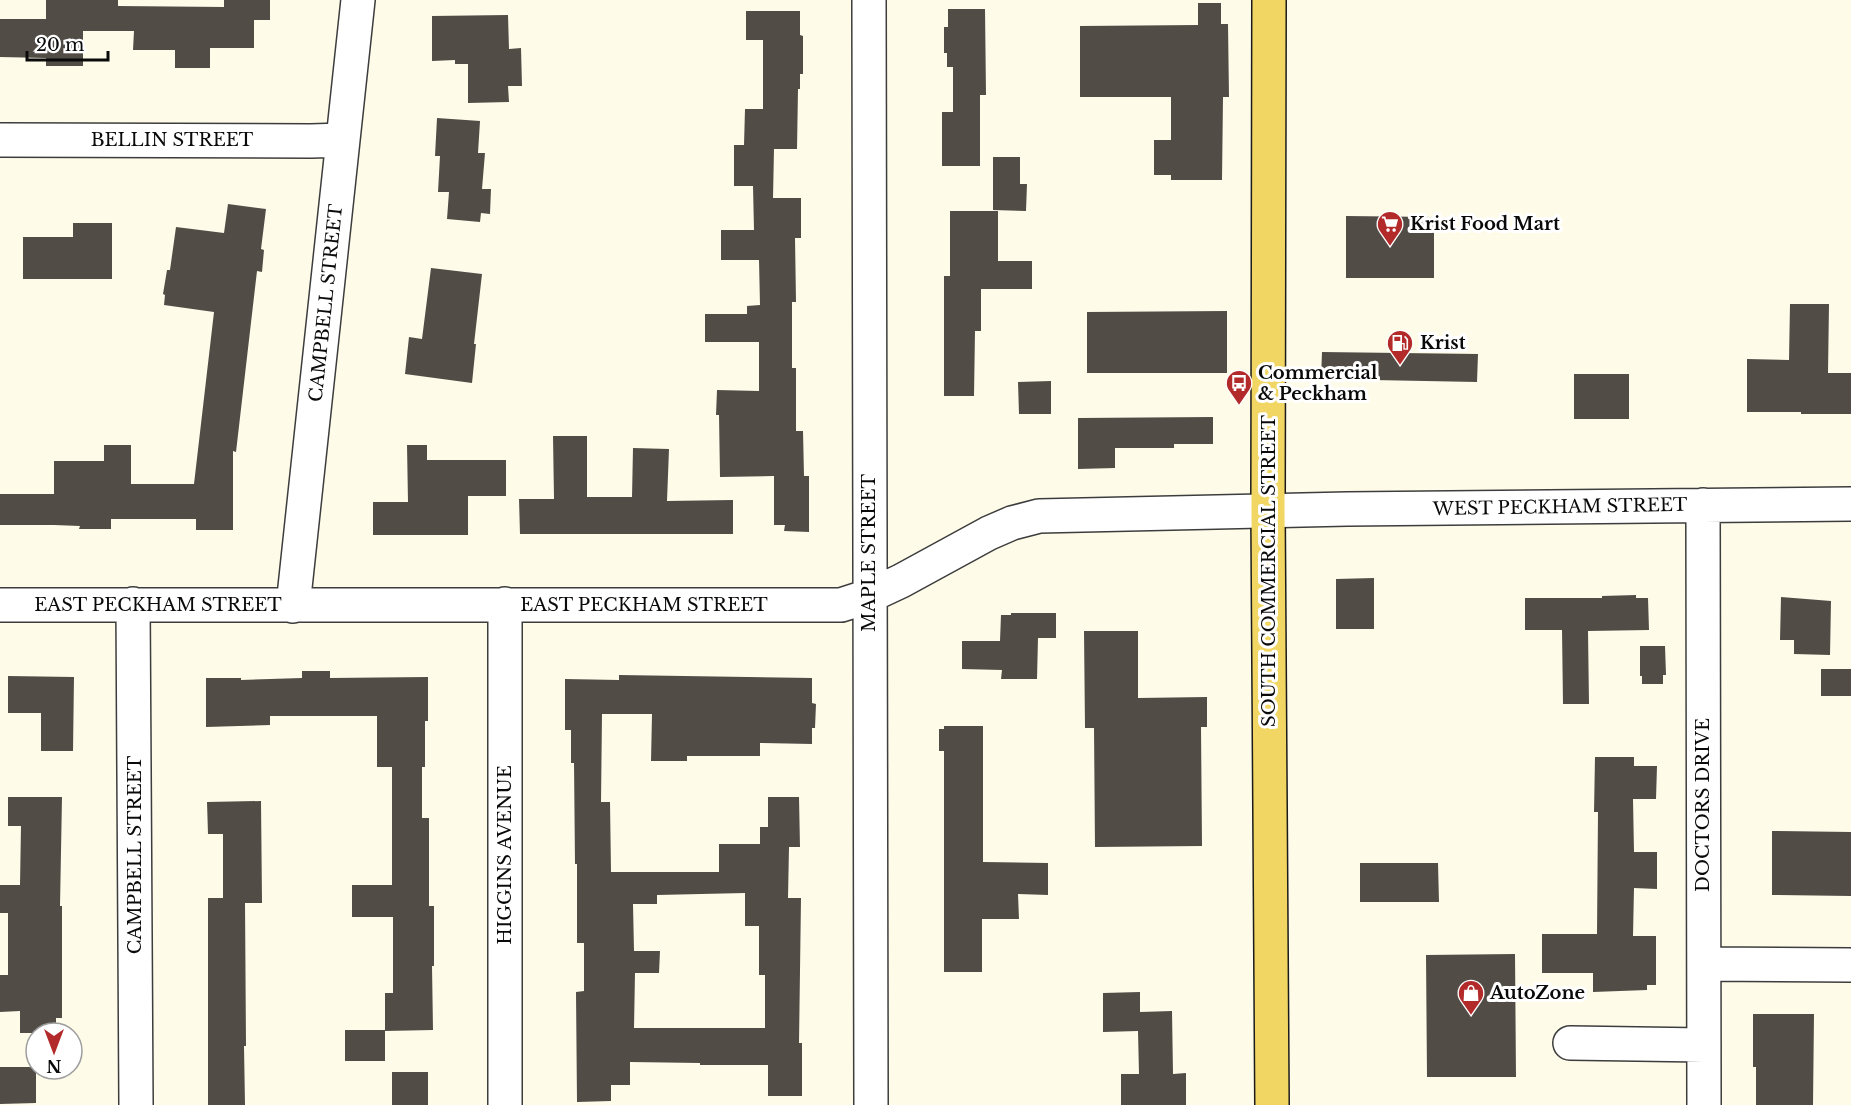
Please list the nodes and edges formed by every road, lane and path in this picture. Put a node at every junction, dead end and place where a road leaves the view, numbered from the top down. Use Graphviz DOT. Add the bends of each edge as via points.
graph roads {
  1 [pos="358,0"];
  2 [pos="869,0"];
  3 [pos="1269,0"];
  4 [pos="0,140"];
  5 [pos="343,140"];
  6 [pos="1851,504"];
  7 [pos="1703,505"];
  8 [pos="1268,511"];
  9 [pos="869,596"];
  10 [pos="133,604"];
  11 [pos="505,604"];
  12 [pos="0,605"];
  13 [pos="293,606"];
  14 [pos="1704,964"];
  15 [pos="1851,965"];
  16 [pos="1570,1043"];
  17 [pos="1704,1045"];
  18 [pos="136,1105"];
  19 [pos="505,1105"];
  20 [pos="871,1105"];
  21 [pos="1272,1105"];
  22 [pos="1704,1105"];
  1 -- 5 [label="street, CAMPBELL STREET"];
  2 -- 9 [label="street, MAPLE STREET"];
  3 -- 8 [label="main road, SOUTH COMMERCIAL STREET"];
  4 -- 5 [label="street, BELLIN STREET"];
  5 -- 13 [label="street, CAMPBELL STREET"];
  6 -- 7 [label="street, WEST PECKHAM STREET"];
  7 -- 8 [label="street, WEST PECKHAM STREET"];
  7 -- 14 [label="street, DOCTORS DRIVE"];
  8 -- 9 [label="street, EAST PECKHAM STREET" via="1039,516 989,533"];
  8 -- 21 [label="main road, SOUTH COMMERCIAL STREET"];
  9 -- 11 [label="street, EAST PECKHAM STREET" via="841,605"];
  9 -- 20 [label="street, MAPLE STREET"];
  10 -- 12 [label="street, EAST PECKHAM STREET"];
  10 -- 13 [label="street, EAST PECKHAM STREET"];
  10 -- 18 [label="street, CAMPBELL STREET"];
  11 -- 13 [label="street, EAST PECKHAM STREET"];
  11 -- 19 [label="street, HIGGINS AVENUE"];
  14 -- 15 [label="street"];
  14 -- 17 [label="street, DOCTORS DRIVE"];
  16 -- 17 [label="street"];
  17 -- 22 [label="street, DOCTORS DRIVE"];
}
